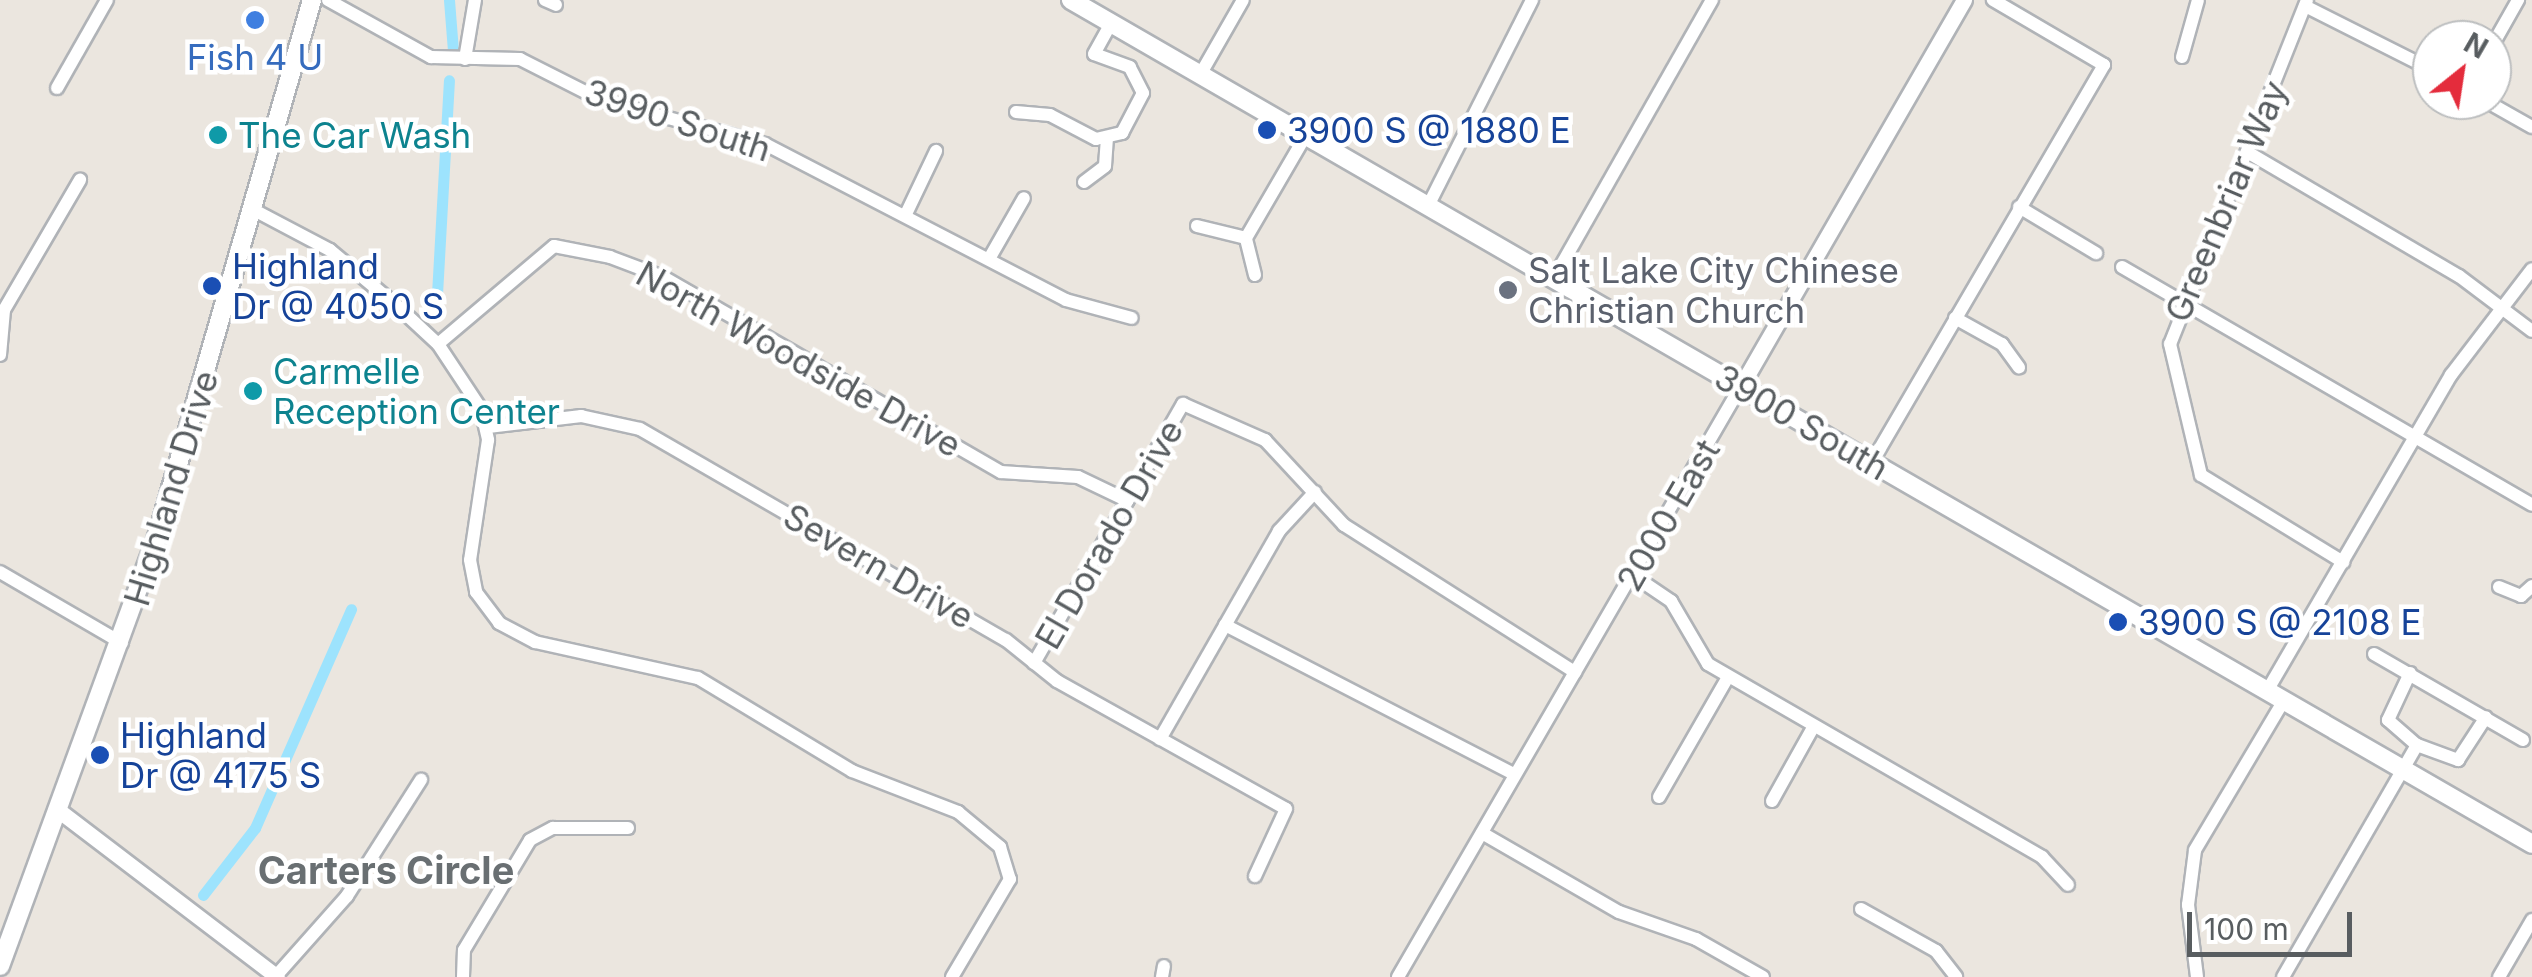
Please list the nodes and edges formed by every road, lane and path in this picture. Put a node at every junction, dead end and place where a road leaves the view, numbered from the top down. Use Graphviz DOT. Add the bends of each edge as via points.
graph roads {
  1 [pos="107,0"];
  2 [pos="312,0"];
  3 [pos="328,0"];
  4 [pos="475,0"];
  5 [pos="1072,0"];
  6 [pos="1243,0"];
  7 [pos="1532,0"];
  8 [pos="1712,0"];
  9 [pos="1964,0"];
  10 [pos="1994,0"];
  11 [pos="2198,0"];
  12 [pos="2306,3"];
  13 [pos="1111,23"];
  14 [pos="2182,56"];
  15 [pos="465,59"];
  16 [pos="2412,59"];
  17 [pos="1200,75"];
  18 [pos="57,88"];
  19 [pos="1016,112"];
  20 [pos="1306,135"];
  21 [pos="1107,140"];
  22 [pos="936,151"];
  23 [pos="2250,153"];
  24 [pos="80,180"];
  25 [pos="1084,182"];
  26 [pos="1024,198"];
  27 [pos="1428,206"];
  28 [pos="2019,207"];
  29 [pos="254,210"];
  30 [pos="906,214"];
  31 [pos="1197,226"];
  32 [pos="1246,238"];
  33 [pos="2096,253"];
  34 [pos="989,259"];
  35 [pos="2122,267"];
  36 [pos="2532,269"];
  37 [pos="1255,274"];
  38 [pos="1554,278"];
  39 [pos="2187,304"];
  40 [pos="2500,307"];
  41 [pos="2,308"];
  42 [pos="1132,318"];
  43 [pos="1955,318"];
  44 [pos="2532,331"];
  45 [pos="438,344"];
  46 [pos="0,354"];
  47 [pos="2019,367"];
  48 [pos="1740,386"];
  49 [pos="488,427"];
  50 [pos="2415,437"];
  51 [pos="1872,462"];
  52 [pos="1315,492"];
  53 [pos="1128,501"];
  54 [pos="2532,505"];
  55 [pos="2343,562"];
  56 [pos="0,572"];
  57 [pos="1634,576"];
  58 [pos="2499,586"];
  59 [pos="2532,586"];
  60 [pos="1225,625"];
  61 [pos="122,642"];
  62 [pos="2374,654"];
  63 [pos="1034,663"];
  64 [pos="1575,672"];
  65 [pos="2410,673"];
  66 [pos="1728,677"];
  67 [pos="2276,696"];
  68 [pos="2486,718"];
  69 [pos="1814,726"];
  70 [pos="1160,739"];
  71 [pos="2522,740"];
  72 [pos="2418,745"];
  73 [pos="2404,769"];
  74 [pos="1516,776"];
  75 [pos="422,780"];
  76 [pos="1659,796"];
  77 [pos="1772,801"];
  78 [pos="62,814"];
  79 [pos="628,828"];
  80 [pos="1482,833"];
  81 [pos="2532,844"];
  82 [pos="1255,876"];
  83 [pos="2068,885"];
  84 [pos="1861,909"];
  85 [pos="2532,920"];
  86 [pos="4,945"];
  87 [pos="0,966"];
  88 [pos="277,977"];
  89 [pos="463,977"];
  90 [pos="952,977"];
  91 [pos="1398,977"];
  92 [pos="1763,977"];
  93 [pos="1956,977"];
  94 [pos="2197,977"];
  95 [pos="2284,977"];
  96 [pos="2499,977"];
  1 -- 18 [label="street"];
  2 -- 29 [label="main road, Highland Drive"];
  3 -- 15 [label="street, 3990 South" via="431,57"];
  4 -- 15 [label="street"];
  5 -- 13 [label="main road, 3900 South"];
  6 -- 17 [label="street"];
  7 -- 27 [label="street"];
  8 -- 38 [label="street"];
  9 -- 48 [label="street, 2000 East"];
  10 -- 28 [label="street" via="2104,65"];
  11 -- 14 [label="street"];
  12 -- 16 [label="street"];
  12 -- 23 [label="street, Greenbriar Way"];
  13 -- 17 [label="main road, 3900 South"];
  13 -- 21 [label="street" via="1094,54 1130,67 1144,93 1128,126"];
  15 -- 30 [label="street, 3990 South" via="520,59 601,100 739,135"];
  17 -- 20 [label="main road, 3900 South"];
  19 -- 21 [label="street"];
  20 -- 27 [label="main road, 3900 South"];
  20 -- 32 [label="street"];
  21 -- 25 [label="street" via="1105,166"];
  22 -- 30 [label="street"];
  23 -- 39 [label="street, Greenbriar Way"];
  23 -- 40 [label="street"];
  24 -- 41 [label="street"];
  26 -- 34 [label="street"];
  27 -- 38 [label="main road, 3900 South"];
  28 -- 33 [label="street"];
  28 -- 43 [label="street"];
  29 -- 45 [label="street" via="330,250"];
  29 -- 61 [label="main road, Highland Drive"];
  30 -- 34 [label="street, 3990 South"];
  31 -- 32 [label="street"];
  32 -- 37 [label="street"];
  34 -- 42 [label="street, 3990 South" via="1078,305"];
  35 -- 39 [label="street"];
  36 -- 40 [label="street"];
  38 -- 48 [label="main road, 3900 South"];
  39 -- 50 [label="street"];
  39 -- 55 [label="street, Greenbriar Way" via="2170,350 2201,475"];
  40 -- 44 [label="street"];
  40 -- 50 [label="street"];
  41 -- 46 [label="street"];
  43 -- 47 [label="street" via="2002,344"];
  43 -- 51 [label="street"];
  45 -- 49 [label="street"];
  45 -- 53 [label="street, North Woodside Drive" via="554,246 610,257 662,276 1000,472 1078,477"];
  48 -- 51 [label="main road, 3900 South"];
  48 -- 57 [label="street, 2000 East"];
  49 -- 63 [label="street, Severn Drive" via="581,416 640,428"];
  49 -- 90 [label="street" via="470,560 476,592 499,623 535,642 658,663 732,694 852,771 958,812 1000,847 1010,879"];
  50 -- 54 [label="street"];
  50 -- 55 [label="street"];
  51 -- 67 [label="main road, 3900 South"];
  52 -- 53 [label="street, El Dorado Drive" via="1266,440 1183,404"];
  52 -- 60 [label="street" via="1288,517"];
  52 -- 64 [label="street, El Dorado Drive" via="1344,526 1436,590"];
  53 -- 63 [label="street, El Dorado Drive"];
  55 -- 67 [label="street"];
  56 -- 61 [label="street"];
  57 -- 64 [label="street, 2000 East"];
  57 -- 66 [label="street" via="1671,602 1696,651"];
  58 -- 59 [label="street" via="2522,596"];
  60 -- 70 [label="street"];
  60 -- 74 [label="street"];
  61 -- 78 [label="main road, Highland Drive"];
  62 -- 65 [label="street"];
  63 -- 70 [label="street, Severn Drive"];
  64 -- 74 [label="street, 2000 East"];
  65 -- 68 [label="street"];
  65 -- 72 [label="street" via="2388,720"];
  66 -- 69 [label="street"];
  66 -- 76 [label="street"];
  67 -- 73 [label="main road, 3900 South"];
  67 -- 94 [label="street" via="2194,850 2188,905"];
  68 -- 71 [label="street"];
  68 -- 72 [label="street" via="2458,760"];
  69 -- 77 [label="street"];
  69 -- 83 [label="street" via="2042,858"];
  70 -- 82 [label="street, Severn Drive" via="1288,812"];
  72 -- 73 [label="street"];
  73 -- 81 [label="main road, 3900 South"];
  73 -- 95 [label="street"];
  74 -- 80 [label="street, 2000 East"];
  75 -- 88 [label="street" via="347,896"];
  78 -- 86 [label="main road, Highland Drive"];
  78 -- 88 [label="street"];
  79 -- 89 [label="street" via="552,828 530,840 464,950"];
  80 -- 91 [label="street, 2000 East"];
  80 -- 92 [label="street" via="1611,908"];
  84 -- 93 [label="street" via="1936,951"];
  85 -- 96 [label="street"];
  86 -- 87 [label="main road, Highland Drive"];
}
